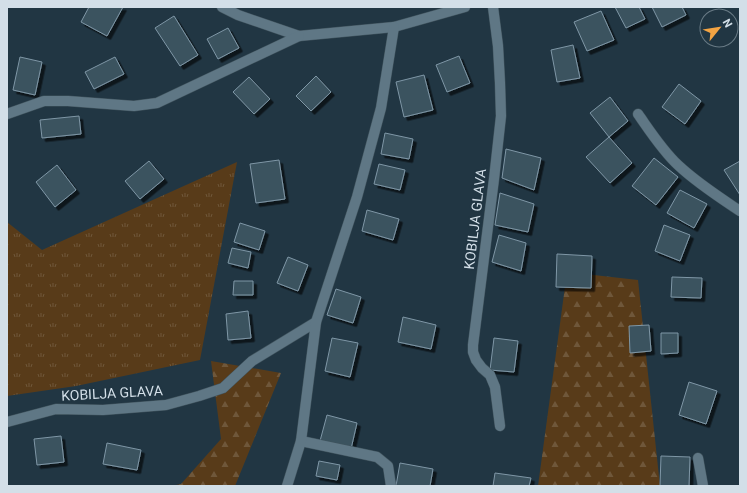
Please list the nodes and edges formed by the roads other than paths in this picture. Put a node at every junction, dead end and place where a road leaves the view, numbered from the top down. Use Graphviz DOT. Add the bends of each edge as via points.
graph roads {
  1 [pos="222,7"];
  2 [pos="465,7"];
  3 [pos="493,7"];
  4 [pos="394,27"];
  5 [pos="299,36"];
  6 [pos="7,114"];
  7 [pos="638,114"];
  8 [pos="740,211"];
  9 [pos="316,322"];
  10 [pos="7,422"];
  11 [pos="500,426"];
  12 [pos="301,441"];
  13 [pos="698,458"];
  14 [pos="287,486"];
  15 [pos="392,486"];
  16 [pos="702,486"];
  1 -- 5 [label="street"];
  2 -- 4 [label="street"];
  3 -- 11 [label="street, KOBILJA GLAVA" via="498,46 501,116 473,352 495,387"];
  4 -- 5 [label="street"];
  4 -- 9 [label="street" via="381,108 357,197"];
  5 -- 6 [label="street" via="157,102 134,106 44,101"];
  7 -- 8 [label="street" via="677,164"];
  9 -- 10 [label="street, KOBILJA GLAVA" via="252,361 223,388 199,396 166,405 103,410 56,409"];
  9 -- 12 [label="street"];
  12 -- 14 [label="street"];
  12 -- 15 [label="street" via="377,457 388,466"];
  13 -- 16 [label="street"];
}
